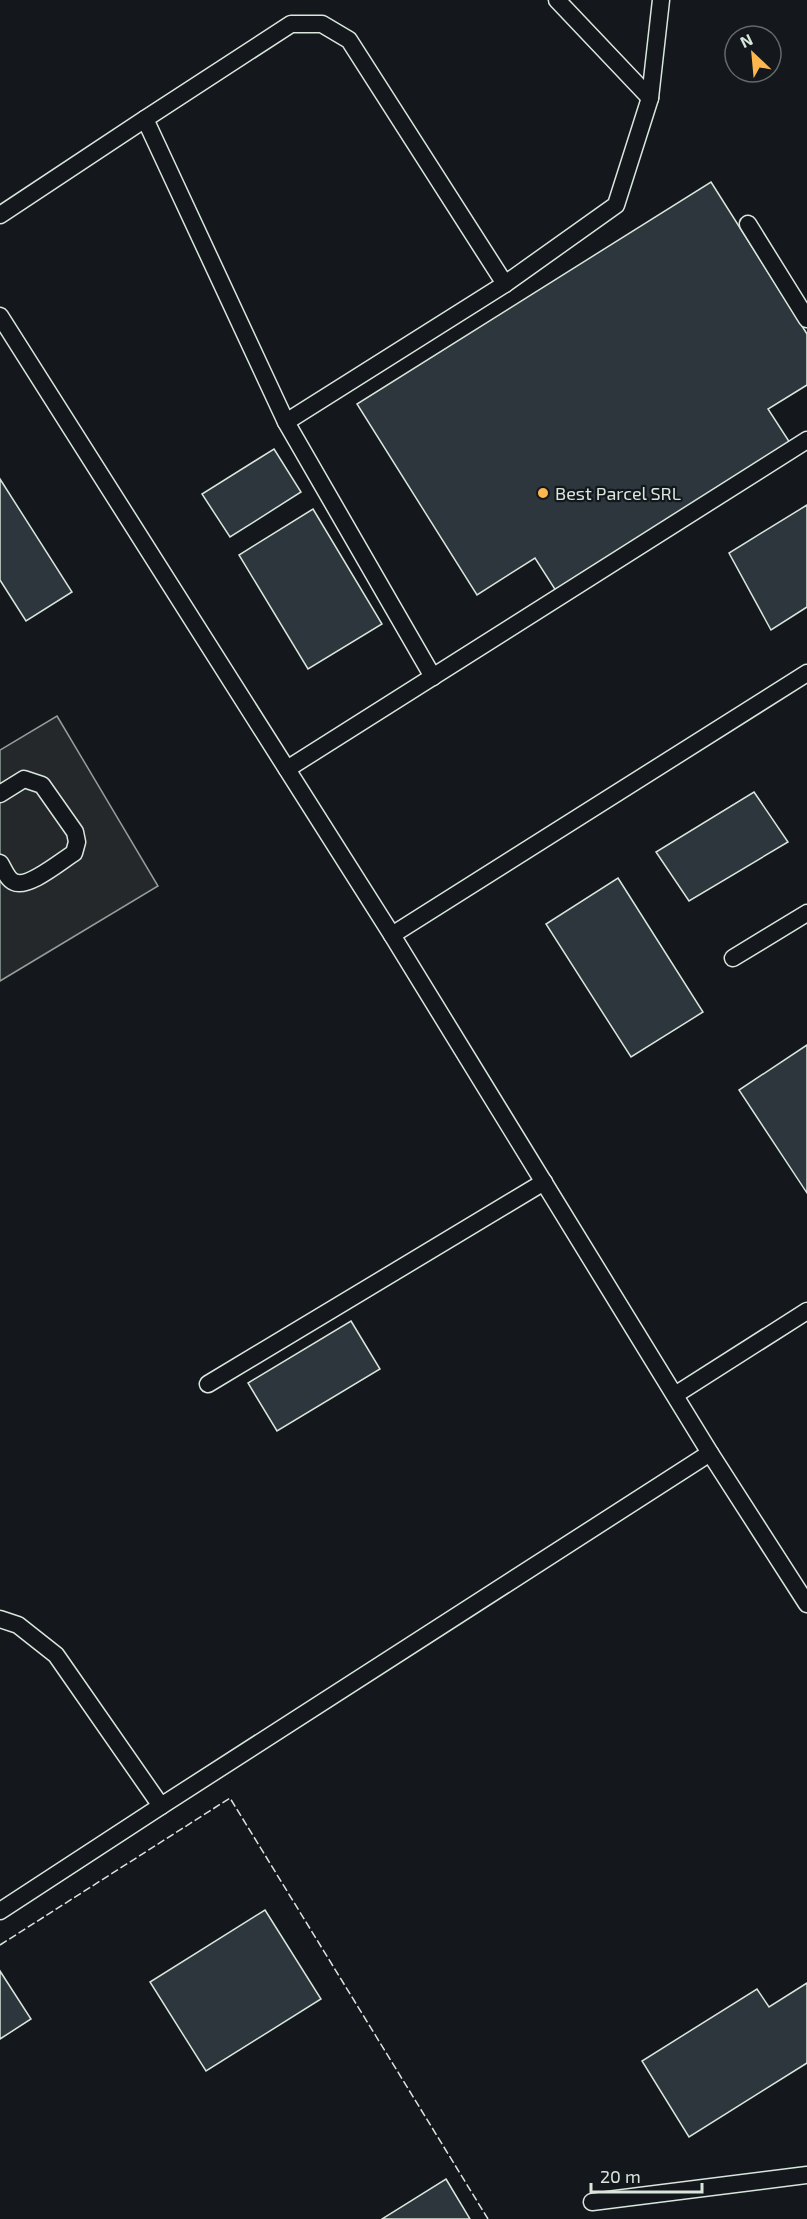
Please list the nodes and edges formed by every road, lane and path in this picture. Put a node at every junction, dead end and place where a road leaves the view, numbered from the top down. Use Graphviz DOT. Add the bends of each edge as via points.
graph roads {
  1 [pos="557,0"];
  2 [pos="661,0"];
  3 [pos="650,98"];
  4 [pos="145,119"];
  5 [pos="0,215"];
  6 [pos="748,224"];
  7 [pos="505,284"];
  8 [pos="0,316"];
  9 [pos="807,319"];
  10 [pos="5,335"];
  11 [pos="286,422"];
  12 [pos="807,440"];
  13 [pos="807,674"];
  14 [pos="433,676"];
  15 [pos="287,769"];
  16 [pos="0,794"];
  17 [pos="0,863"];
  18 [pos="807,913"];
  19 [pos="392,934"];
  20 [pos="732,958"];
  21 [pos="544,1182"];
  22 [pos="807,1311"];
  23 [pos="208,1384"];
  24 [pos="675,1395"];
  25 [pos="710,1453"];
  26 [pos="807,1604"];
  27 [pos="0,1619"];
  28 [pos="161,1806"];
  29 [pos="0,1911"];
  30 [pos="807,2175"];
  31 [pos="592,2202"];
  1 -- 3 [label="lane"];
  2 -- 3 [label="lane"];
  3 -- 7 [label="lane" via="616,206"];
  4 -- 5 [label="lane"];
  4 -- 7 [label="lane" via="291,24 322,24 349,40"];
  4 -- 11 [label="lane"];
  6 -- 9 [label="lane"];
  7 -- 11 [label="lane"];
  8 -- 10 [label="lane"];
  10 -- 15 [label="lane"];
  11 -- 14 [label="lane"];
  12 -- 14 [label="lane"];
  13 -- 19 [label="lane"];
  14 -- 15 [label="lane"];
  15 -- 19 [label="lane"];
  16 -- 17 [label="lane" via="24,779 42,785 75,832 77,842 74,854 26,884 16,884"];
  18 -- 20 [label="lane"];
  19 -- 21 [label="lane"];
  21 -- 23 [label="lane"];
  21 -- 24 [label="lane"];
  22 -- 24 [label="lane"];
  24 -- 25 [label="lane"];
  25 -- 26 [label="lane"];
  25 -- 28 [label="lane"];
  27 -- 28 [label="lane" via="18,1625 56,1655"];
  28 -- 29 [label="lane"];
  30 -- 31 [label="lane"];
}
